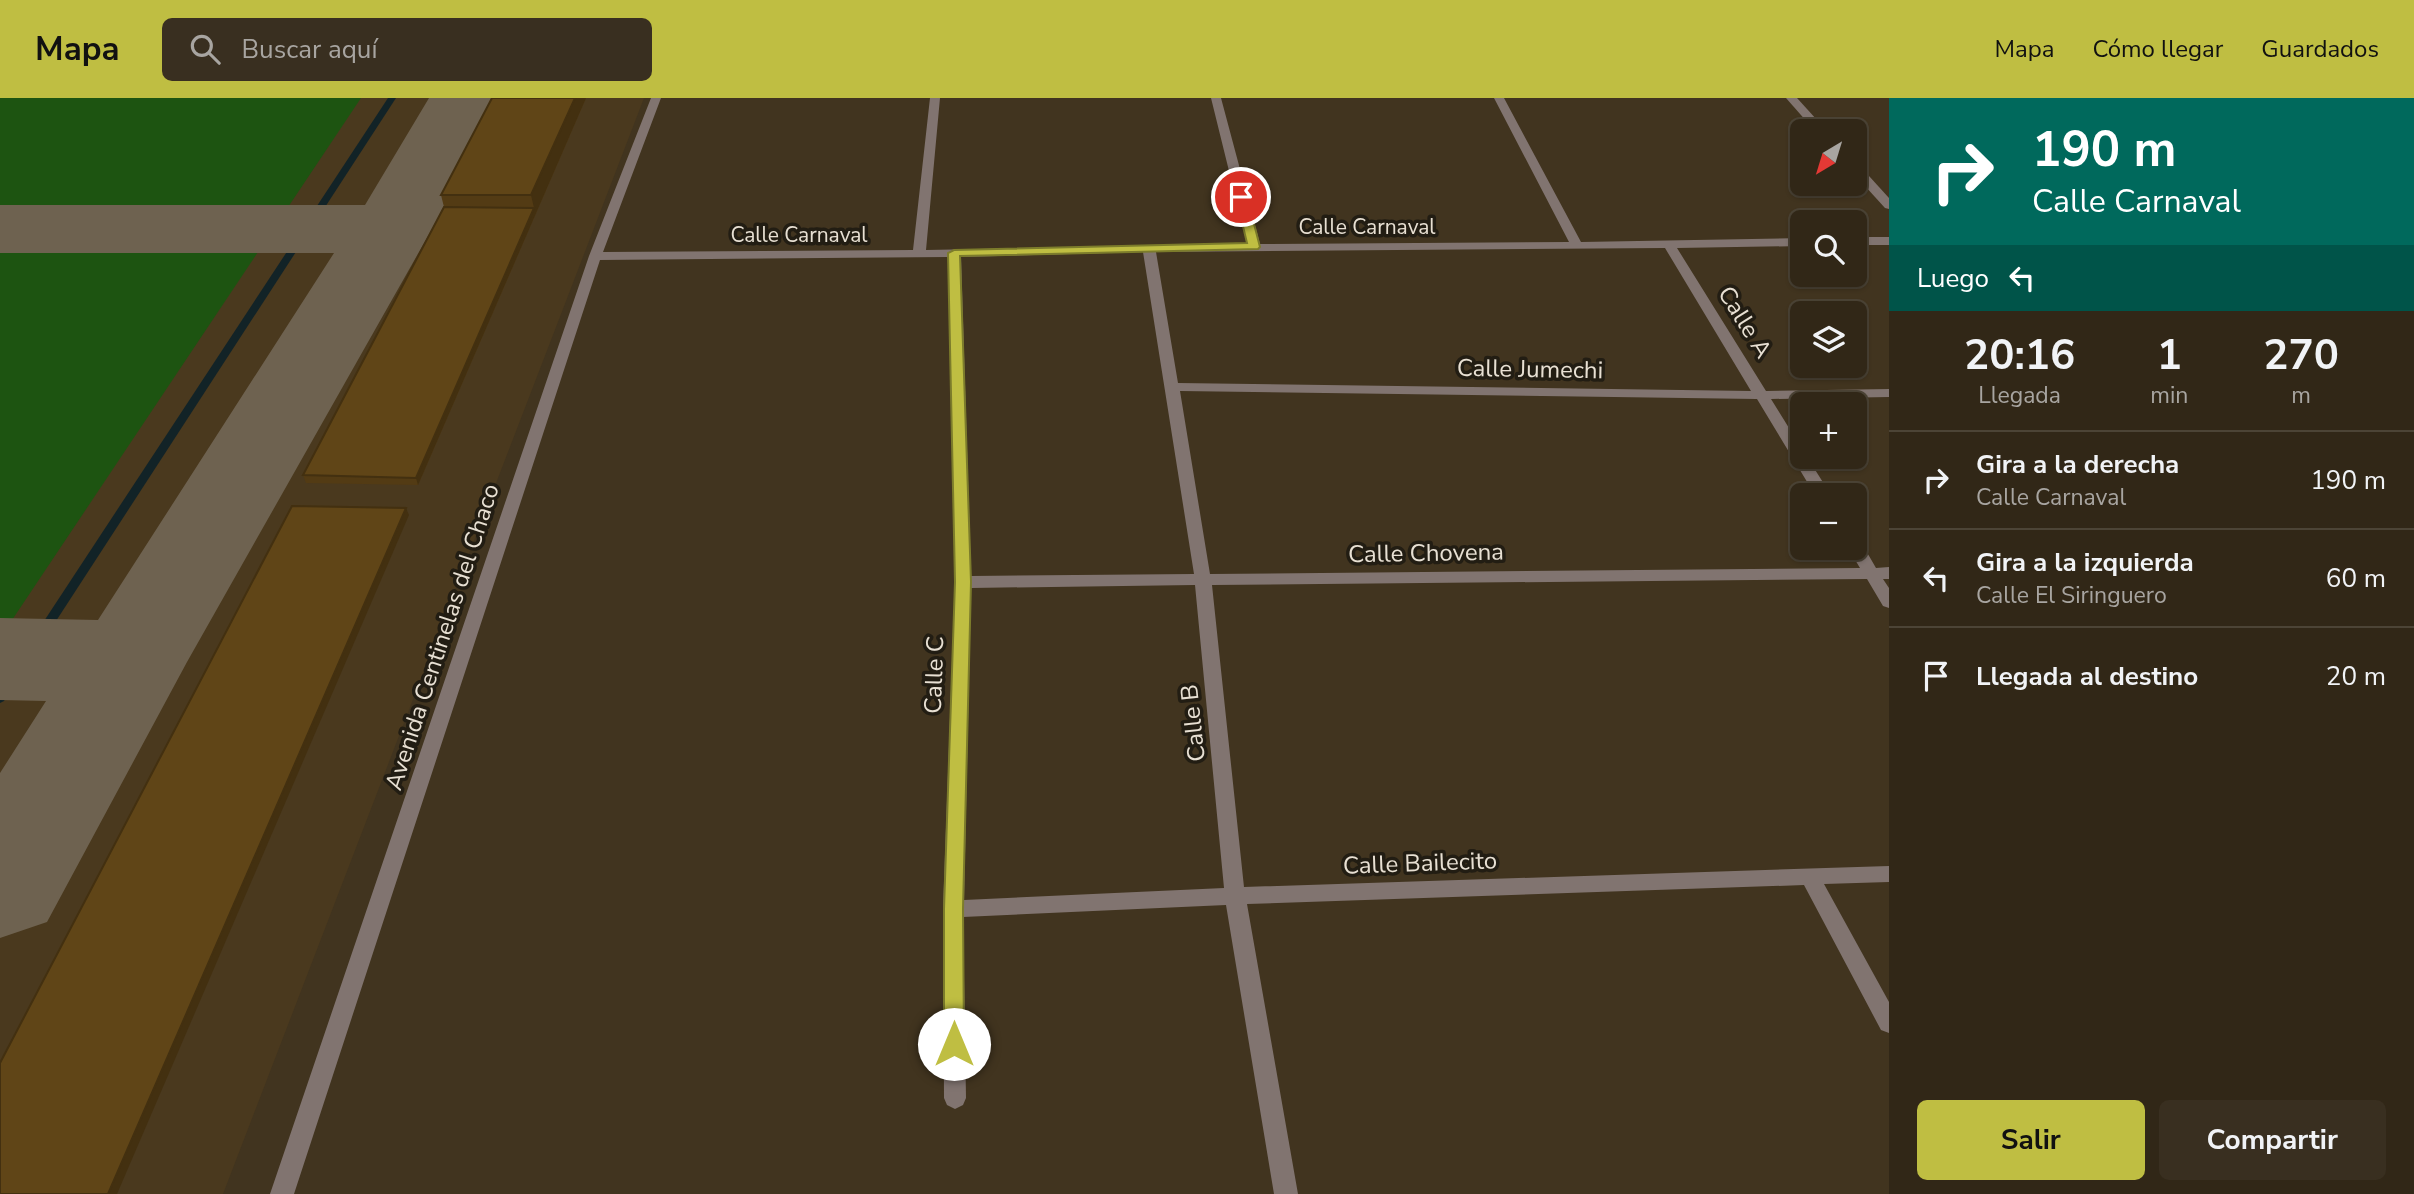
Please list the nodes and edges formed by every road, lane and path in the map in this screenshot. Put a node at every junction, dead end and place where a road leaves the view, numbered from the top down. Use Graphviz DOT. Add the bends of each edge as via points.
graph roads {
  1 [pos="656,98"];
  2 [pos="935,98"];
  3 [pos="1216,98"];
  4 [pos="1499,98"];
  5 [pos="1791,98"];
  6 [pos="1810,119"];
  7 [pos="1867,181"];
  8 [pos="1889,205"];
  9 [pos="1889,240"];
  10 [pos="1867,241"];
  11 [pos="1790,243"];
  12 [pos="1577,246"];
  13 [pos="1669,246"];
  14 [pos="1254,247"];
  15 [pos="1149,248"];
  16 [pos="954,253"];
  17 [pos="919,254"];
  18 [pos="595,256"];
  19 [pos="1171,387"];
  20 [pos="1889,393"];
  21 [pos="1762,395"];
  22 [pos="1817,483"];
  23 [pos="1863,560"];
  24 [pos="1871,573"];
  25 [pos="1889,573"];
  26 [pos="1203,580"];
  27 [pos="963,582"];
  28 [pos="1889,602"];
  29 [pos="1889,874"];
  30 [pos="1809,876"];
  31 [pos="1235,896"];
  32 [pos="953,909"];
  33 [pos="1889,1023"];
  34 [pos="955,1098"];
  35 [pos="282,1194"];
  36 [pos="1286,1194"];
  1 -- 18 [label="street, Avenida Centinelas del Chaco"];
  2 -- 17 [label="street"];
  3 -- 14 [label="street"];
  4 -- 12 [label="street"];
  5 -- 6 [label="street"];
  7 -- 8 [label="street"];
  9 -- 10 [label="street"];
  11 -- 13 [label="street, Calle Carnaval"];
  12 -- 13 [label="street, Calle Carnaval"];
  12 -- 14 [label="street, Calle Carnaval"];
  13 -- 21 [label="street, Calle A"];
  14 -- 15 [label="street, Calle Carnaval"];
  15 -- 16 [label="street, Calle Carnaval"];
  15 -- 19 [label="street, Calle B"];
  16 -- 17 [label="street, Calle Carnaval"];
  16 -- 27 [label="street, Calle C"];
  17 -- 18 [label="street, Calle Carnaval"];
  18 -- 35 [label="street, Avenida Centinelas del Chaco"];
  19 -- 21 [label="street, Calle Jumechi"];
  19 -- 26 [label="street, Calle B"];
  20 -- 21 [label="street, Calle Jumechi"];
  21 -- 22 [label="street, Calle A"];
  23 -- 24 [label="street"];
  24 -- 25 [label="street, Calle Chovena"];
  24 -- 26 [label="street, Calle Chovena"];
  24 -- 28 [label="street"];
  26 -- 27 [label="street, Calle Chovena"];
  26 -- 31 [label="street, Calle B"];
  27 -- 32 [label="street, Calle C"];
  29 -- 30 [label="street, Calle Bailecito"];
  30 -- 31 [label="street, Calle Bailecito"];
  30 -- 33 [label="street"];
  31 -- 32 [label="street, Calle Bailecito"];
  31 -- 36 [label="street, Calle B"];
  32 -- 34 [label="street, Calle C"];
}
